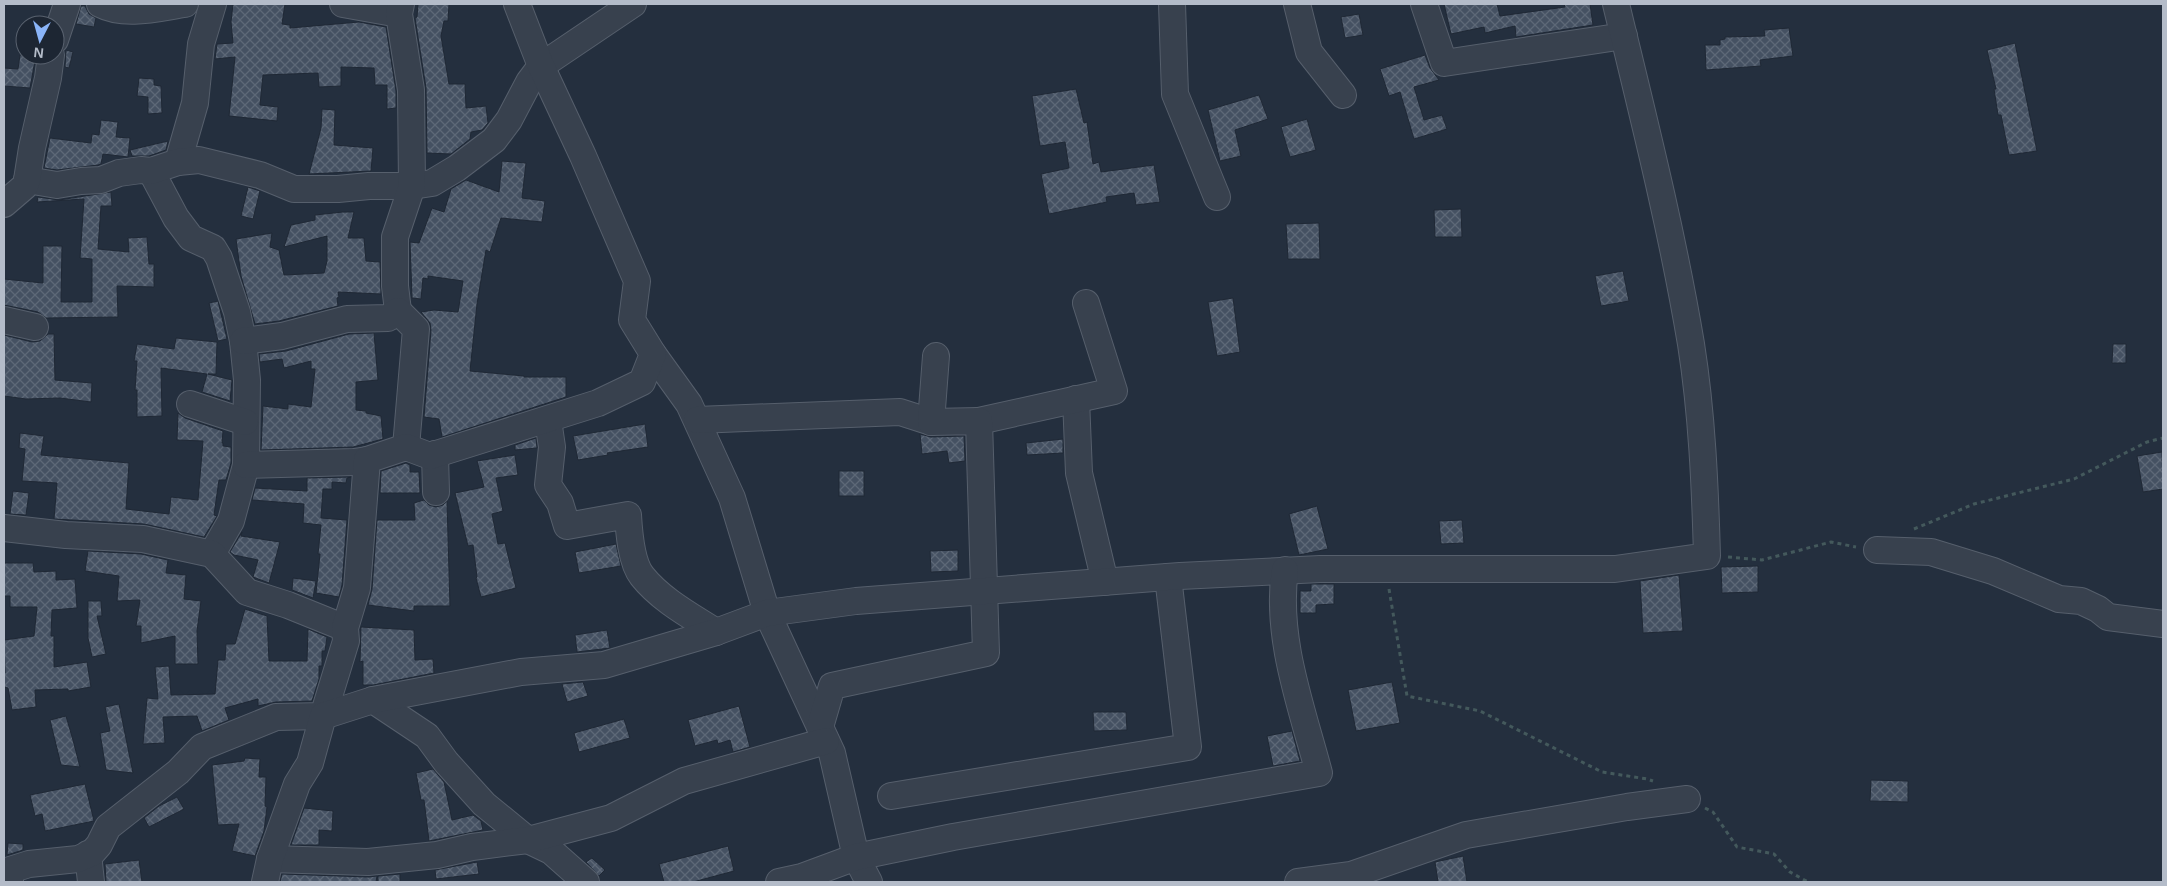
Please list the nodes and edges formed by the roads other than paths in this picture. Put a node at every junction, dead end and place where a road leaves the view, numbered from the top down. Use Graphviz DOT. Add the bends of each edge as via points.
graph roads {
  1 [pos="100,4"];
  2 [pos="185,4"];
  3 [pos="214,4"];
  4 [pos="343,4"];
  5 [pos="517,4"];
  6 [pos="633,4"];
  7 [pos="1172,4"];
  8 [pos="1297,4"];
  9 [pos="1424,4"];
  10 [pos="1616,4"];
  11 [pos="400,9"];
  12 [pos="1624,36"];
  13 [pos="50,65"];
  14 [pos="541,66"];
  15 [pos="1343,95"];
  16 [pos="178,162"];
  17 [pos="151,171"];
  18 [pos="27,180"];
  19 [pos="412,186"];
  20 [pos="1218,197"];
  21 [pos="4,204"];
  22 [pos="1086,303"];
  23 [pos="398,311"];
  24 [pos="4,320"];
  25 [pos="35,327"];
  26 [pos="243,341"];
  27 [pos="653,354"];
  28 [pos="936,356"];
  29 [pos="1076,399"];
  30 [pos="190,404"];
  31 [pos="548,420"];
  32 [pos="697,420"];
  33 [pos="979,421"];
  34 [pos="245,422"];
  35 [pos="932,422"];
  36 [pos="406,447"];
  37 [pos="435,454"];
  38 [pos="367,460"];
  39 [pos="246,465"];
  40 [pos="436,492"];
  41 [pos="4,528"];
  42 [pos="1877,550"];
  43 [pos="212,554"];
  44 [pos="1285,570"];
  45 [pos="1168,577"];
  46 [pos="1105,582"];
  47 [pos="984,592"];
  48 [pos="767,613"];
  49 [pos="2163,624"];
  50 [pos="345,628"];
  51 [pos="716,632"];
  52 [pos="373,700"];
  53 [pos="323,716"];
  54 [pos="823,734"];
  55 [pos="891,796"];
  56 [pos="1687,799"];
  57 [pos="528,840"];
  58 [pos="88,854"];
  59 [pos="856,857"];
  60 [pos="267,871"];
  61 [pos="8,872"];
  62 [pos="91,882"];
  63 [pos="586,882"];
  64 [pos="779,882"];
  65 [pos="870,882"];
  66 [pos="1298,882"];
  1 -- 2 [label="street" via="128,11"];
  3 -- 16 [label="street" via="201,44 195,103"];
  4 -- 11 [label="street"];
  5 -- 14 [label="street"];
  6 -- 14 [label="street"];
  7 -- 20 [label="street" via="1175,94"];
  8 -- 15 [label="street" via="1309,52"];
  9 -- 12 [label="street" via="1444,63"];
  10 -- 12 [label="street"];
  11 -- 19 [label="street" via="411,90"];
  12 -- 44 [label="street" via="1652,153 1691,345 1704,471 1706,556 1615,569"];
  13 -- 18 [label="street"];
  14 -- 19 [label="street" via="494,140 432,183"];
  14 -- 27 [label="street" via="636,282 632,320"];
  16 -- 17 [label="street"];
  16 -- 19 [label="street" via="199,160 260,175 294,189"];
  17 -- 18 [label="street" via="119,173 101,180 57,185"];
  17 -- 26 [label="street" via="176,218 191,238 213,248 220,258"];
  18 -- 21 [label="street" via="25,186"];
  19 -- 23 [label="street" via="395,237"];
  22 -- 29 [label="street" via="1114,391"];
  23 -- 26 [label="street" via="388,318 347,319 282,336"];
  23 -- 36 [label="street" via="416,329"];
  24 -- 25 [label="street"];
  26 -- 34 [label="street" via="247,380"];
  27 -- 31 [label="street" via="642,382 598,403"];
  27 -- 32 [label="street"];
  28 -- 35 [label="street"];
  29 -- 33 [label="street"];
  29 -- 46 [label="street" via="1080,473"];
  30 -- 34 [label="street"];
  31 -- 37 [label="street"];
  31 -- 51 [label="street" via="552,447 548,485 560,503 567,526 628,515 630,543 641,575 673,605"];
  32 -- 35 [label="street" via="900,412"];
  32 -- 48 [label="street" via="732,498"];
  33 -- 35 [label="street"];
  33 -- 47 [label="street"];
  34 -- 39 [label="street"];
  36 -- 37 [label="street" via="430,456"];
  36 -- 38 [label="street"];
  37 -- 40 [label="street"];
  38 -- 39 [label="street"];
  38 -- 50 [label="street" via="357,588"];
  39 -- 43 [label="street" via="231,521"];
  41 -- 43 [label="street" via="143,539"];
  42 -- 49 [label="street" via="1931,552 1993,571 2060,599 2081,601 2108,617"];
  43 -- 50 [label="street" via="247,592"];
  44 -- 45 [label="street"];
  44 -- 59 [label="street" via="1282,592 1286,647 1319,773"];
  45 -- 46 [label="street"];
  45 -- 55 [label="street" via="1188,747"];
  46 -- 47 [label="street"];
  47 -- 48 [label="street" via="856,601"];
  47 -- 54 [label="street" via="986,653 832,686"];
  48 -- 51 [label="street"];
  48 -- 54 [label="street"];
  50 -- 53 [label="street" via="346,641"];
  51 -- 52 [label="street" via="604,664 521,672"];
  52 -- 53 [label="street"];
  52 -- 57 [label="street" via="427,736 484,804"];
  53 -- 58 [label="street" via="276,717 202,747 178,772 108,827 99,845"];
  53 -- 60 [label="street" via="310,762 297,784"];
  54 -- 57 [label="street" via="684,781 611,818"];
  54 -- 59 [label="street" via="832,753"];
  56 -- 66 [label="street" via="1466,835 1351,875"];
  57 -- 60 [label="street" via="437,855"];
  57 -- 63 [label="street" via="551,851"];
  58 -- 61 [label="street" via="78,859 29,864"];
  58 -- 62 [label="street"];
  59 -- 64 [label="street"];
  59 -- 65 [label="street"];
}
